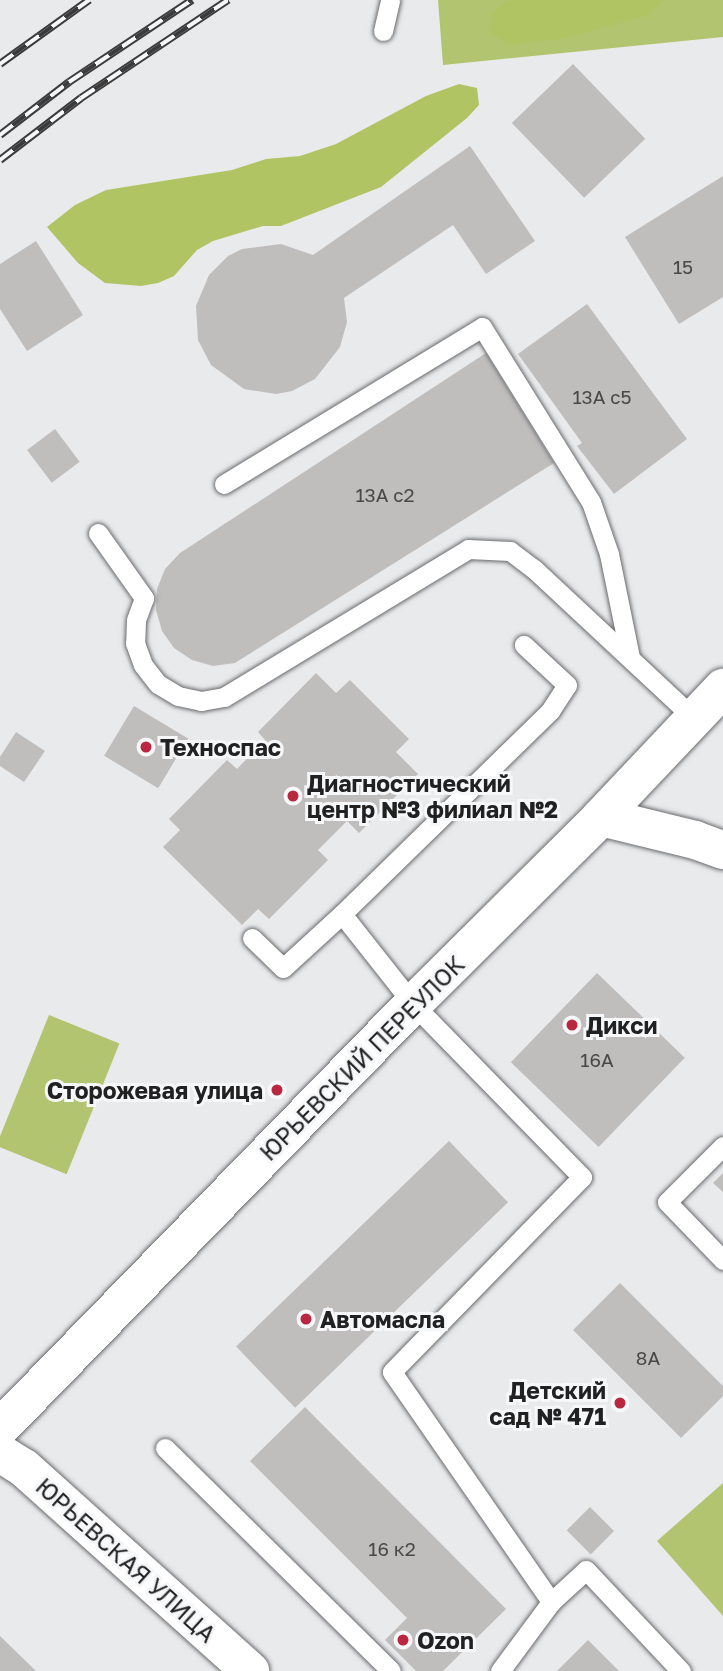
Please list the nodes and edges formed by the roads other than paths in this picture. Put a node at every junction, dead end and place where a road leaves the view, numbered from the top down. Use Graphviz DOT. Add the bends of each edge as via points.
graph roads {
  1 [pos="390,0"];
  2 [pos="383,31"];
  3 [pos="224,484"];
  4 [pos="98,533"];
  5 [pos="524,645"];
  6 [pos="630,657"];
  7 [pos="723,688"];
  8 [pos="694,718"];
  9 [pos="601,817"];
  10 [pos="723,850"];
  11 [pos="342,914"];
  12 [pos="252,938"];
  13 [pos="414,1004"];
  14 [pos="723,1146"];
  15 [pos="723,1260"];
  16 [pos="0,1428"];
  17 [pos="165,1448"];
  18 [pos="0,1453"];
  19 [pos="551,1602"];
  20 [pos="250,1671"];
  21 [pos="391,1671"];
  22 [pos="500,1671"];
  23 [pos="681,1671"];
  1 -- 2 [label="lane"];
  3 -- 6 [label="lane" via="482,327 591,502 608,554"];
  4 -- 6 [label="lane" via="144,598 136,620 135,643 143,665 158,684 178,696 201,701 225,697 468,549 510,551"];
  5 -- 11 [label="lane" via="567,685 550,711"];
  6 -- 8 [label="lane"];
  7 -- 8 [label="street, ЮРЬЕВСКИЙ ПЕРЕУЛОК"];
  8 -- 9 [label="street, ЮРЬЕВСКИЙ ПЕРЕУЛОК"];
  9 -- 10 [label="street"];
  9 -- 13 [label="street, ЮРЬЕВСКИЙ ПЕРЕУЛОК"];
  11 -- 12 [label="lane" via="283,968"];
  11 -- 13 [label="lane"];
  13 -- 16 [label="street, ЮРЬЕВСКИЙ ПЕРЕУЛОК"];
  13 -- 19 [label="lane" via="582,1177 392,1371"];
  14 -- 15 [label="lane" via="667,1202"];
  17 -- 21 [label="lane"];
  18 -- 20 [label="street, ЮРЬЕВСКАЯ УЛИЦА" via="24,1468"];
  19 -- 22 [label="lane"];
  19 -- 23 [label="lane" via="586,1570"];
}
